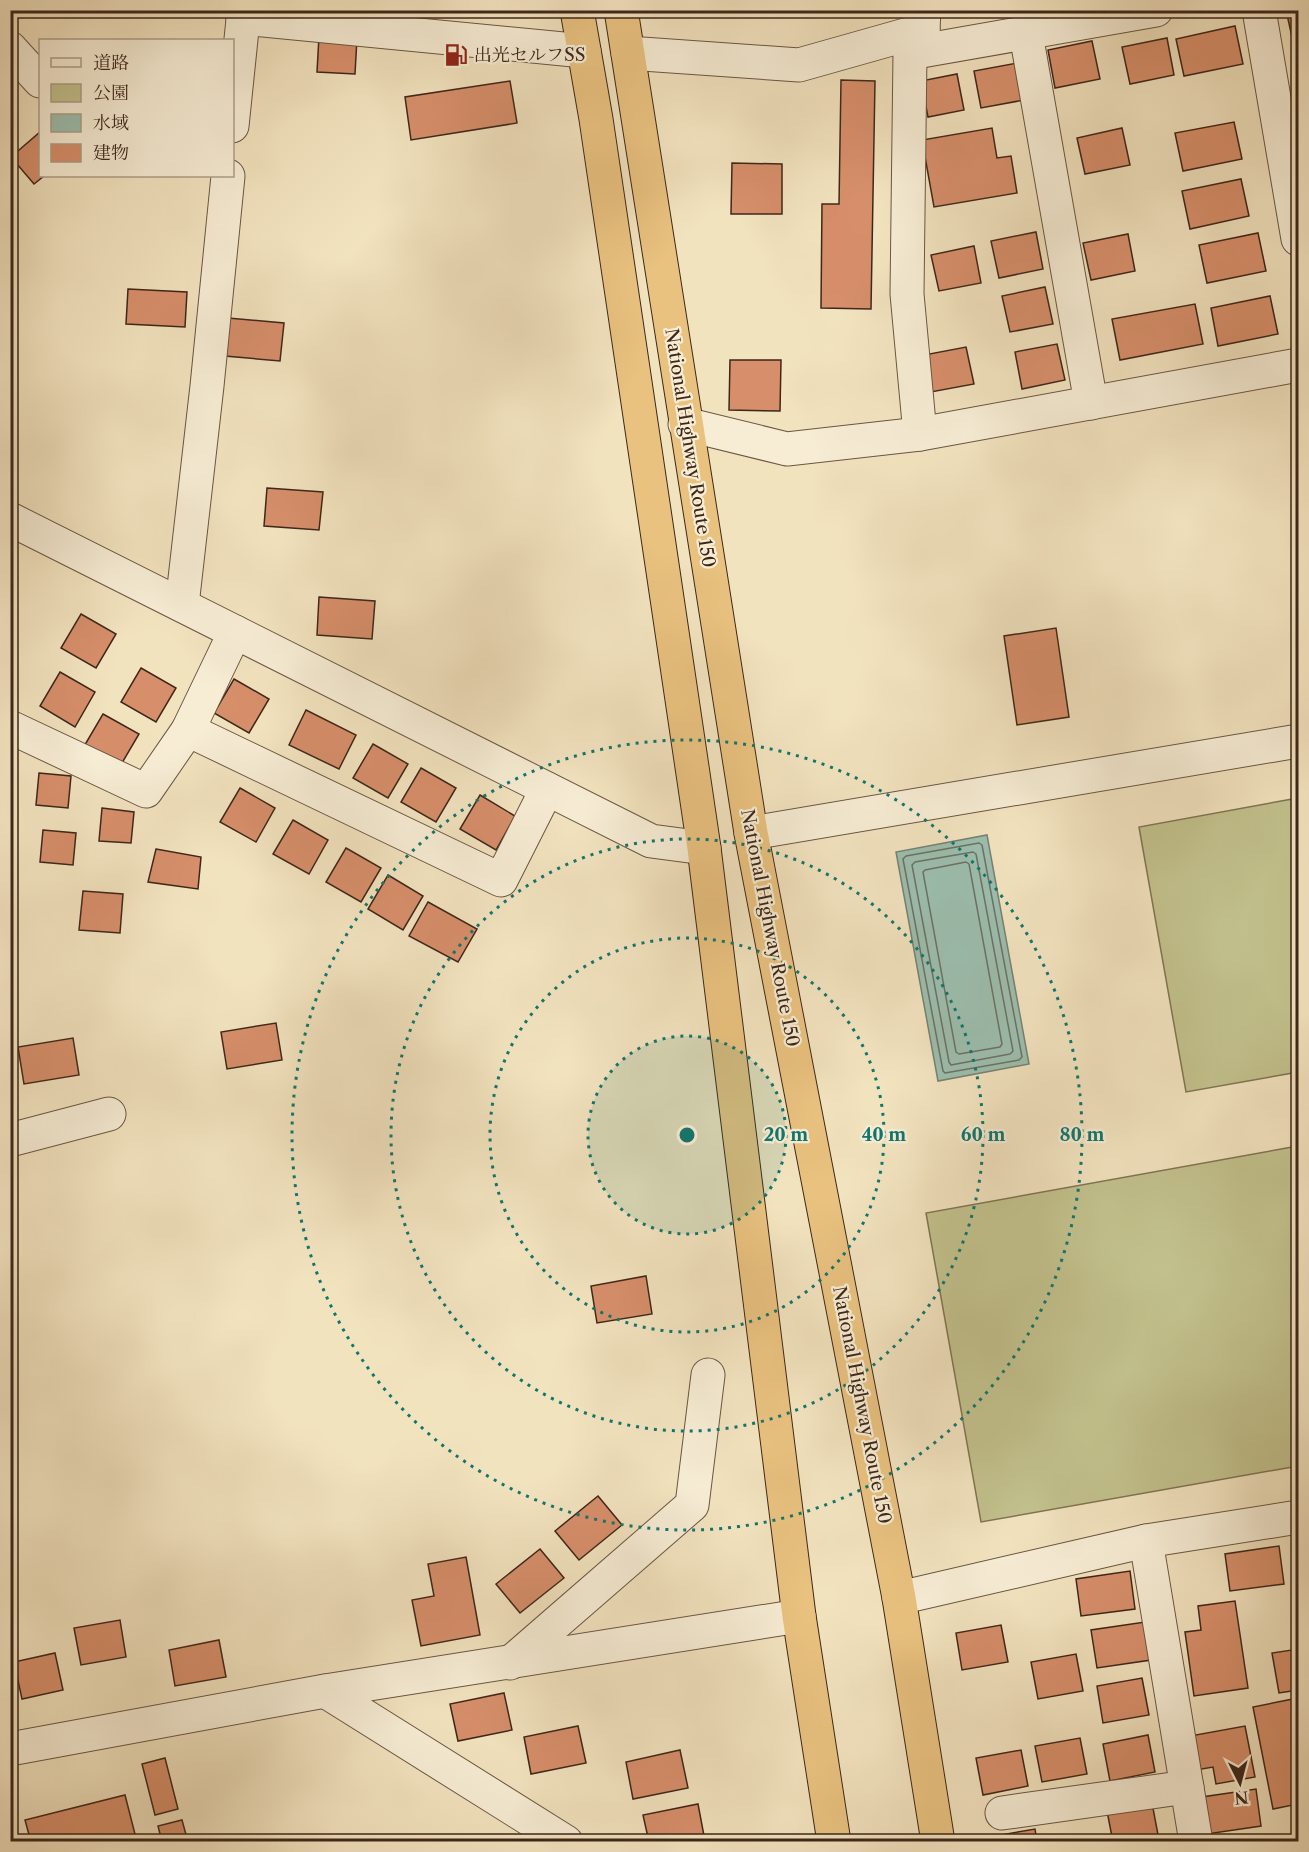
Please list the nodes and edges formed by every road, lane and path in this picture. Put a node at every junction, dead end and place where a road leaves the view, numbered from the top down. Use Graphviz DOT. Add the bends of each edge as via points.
graph roads {
  1 [pos="577,10"];
  2 [pos="621,10"];
  3 [pos="1156,10"];
  4 [pos="1259,10"];
  5 [pos="243,14"];
  6 [pos="919,31"];
  7 [pos="1026,34"];
  8 [pos="10,48"];
  9 [pos="584,51"];
  10 [pos="628,53"];
  11 [pos="39,80"];
  12 [pos="234,106"];
  13 [pos="228,177"];
  14 [pos="1299,239"];
  15 [pos="1299,365"];
  16 [pos="1091,403"];
  17 [pos="685,424"];
  18 [pos="920,434"];
  19 [pos="10,519"];
  20 [pos="182,605"];
  21 [pos="236,632"];
  22 [pos="10,727"];
  23 [pos="188,730"];
  24 [pos="1299,741"];
  25 [pos="547,789"];
  26 [pos="751,833"];
  27 [pos="705,848"];
  28 [pos="109,1113"];
  29 [pos="10,1140"];
  30 [pos="708,1375"];
  31 [pos="1299,1517"];
  32 [pos="1146,1541"];
  33 [pos="899,1598"];
  34 [pos="799,1616"];
  35 [pos="510,1663"];
  36 [pos="326,1691"];
  37 [pos="10,1749"];
  38 [pos="1187,1787"];
  39 [pos="1002,1813"];
  40 [pos="566,1842"];
  41 [pos="834,1842"];
  42 [pos="938,1842"];
  43 [pos="1196,1842"];
  1 -- 9 [label="highway"];
  2 -- 10 [label="highway, National Highway Route 150"];
  3 -- 7 [label="street"];
  4 -- 14 [label="street"];
  5 -- 9 [label="street"];
  5 -- 12 [label="street"];
  6 -- 7 [label="street"];
  6 -- 10 [label="street" via="799,65"];
  6 -- 18 [label="street" via="907,294"];
  7 -- 16 [label="street"];
  8 -- 11 [label="street"];
  9 -- 27 [label="highway"];
  10 -- 17 [label="highway, National Highway Route 150"];
  13 -- 20 [label="street"];
  15 -- 16 [label="street"];
  16 -- 18 [label="street"];
  17 -- 18 [label="street" via="787,449"];
  17 -- 26 [label="highway, National Highway Route 150"];
  19 -- 20 [label="street"];
  20 -- 21 [label="street"];
  21 -- 23 [label="street"];
  21 -- 25 [label="street"];
  22 -- 23 [label="street" via="147,791"];
  23 -- 25 [label="street" via="501,880"];
  24 -- 26 [label="street"];
  25 -- 27 [label="street" via="651,841"];
  26 -- 33 [label="highway, National Highway Route 150"];
  27 -- 34 [label="highway"];
  28 -- 29 [label="street"];
  30 -- 35 [label="street" via="692,1505"];
  31 -- 32 [label="street"];
  32 -- 33 [label="street"];
  32 -- 38 [label="street"];
  33 -- 42 [label="highway, National Highway Route 150"];
  34 -- 35 [label="street"];
  34 -- 41 [label="highway"];
  35 -- 36 [label="street"];
  36 -- 37 [label="street"];
  36 -- 40 [label="street"];
  38 -- 39 [label="street"];
  38 -- 43 [label="street"];
}
